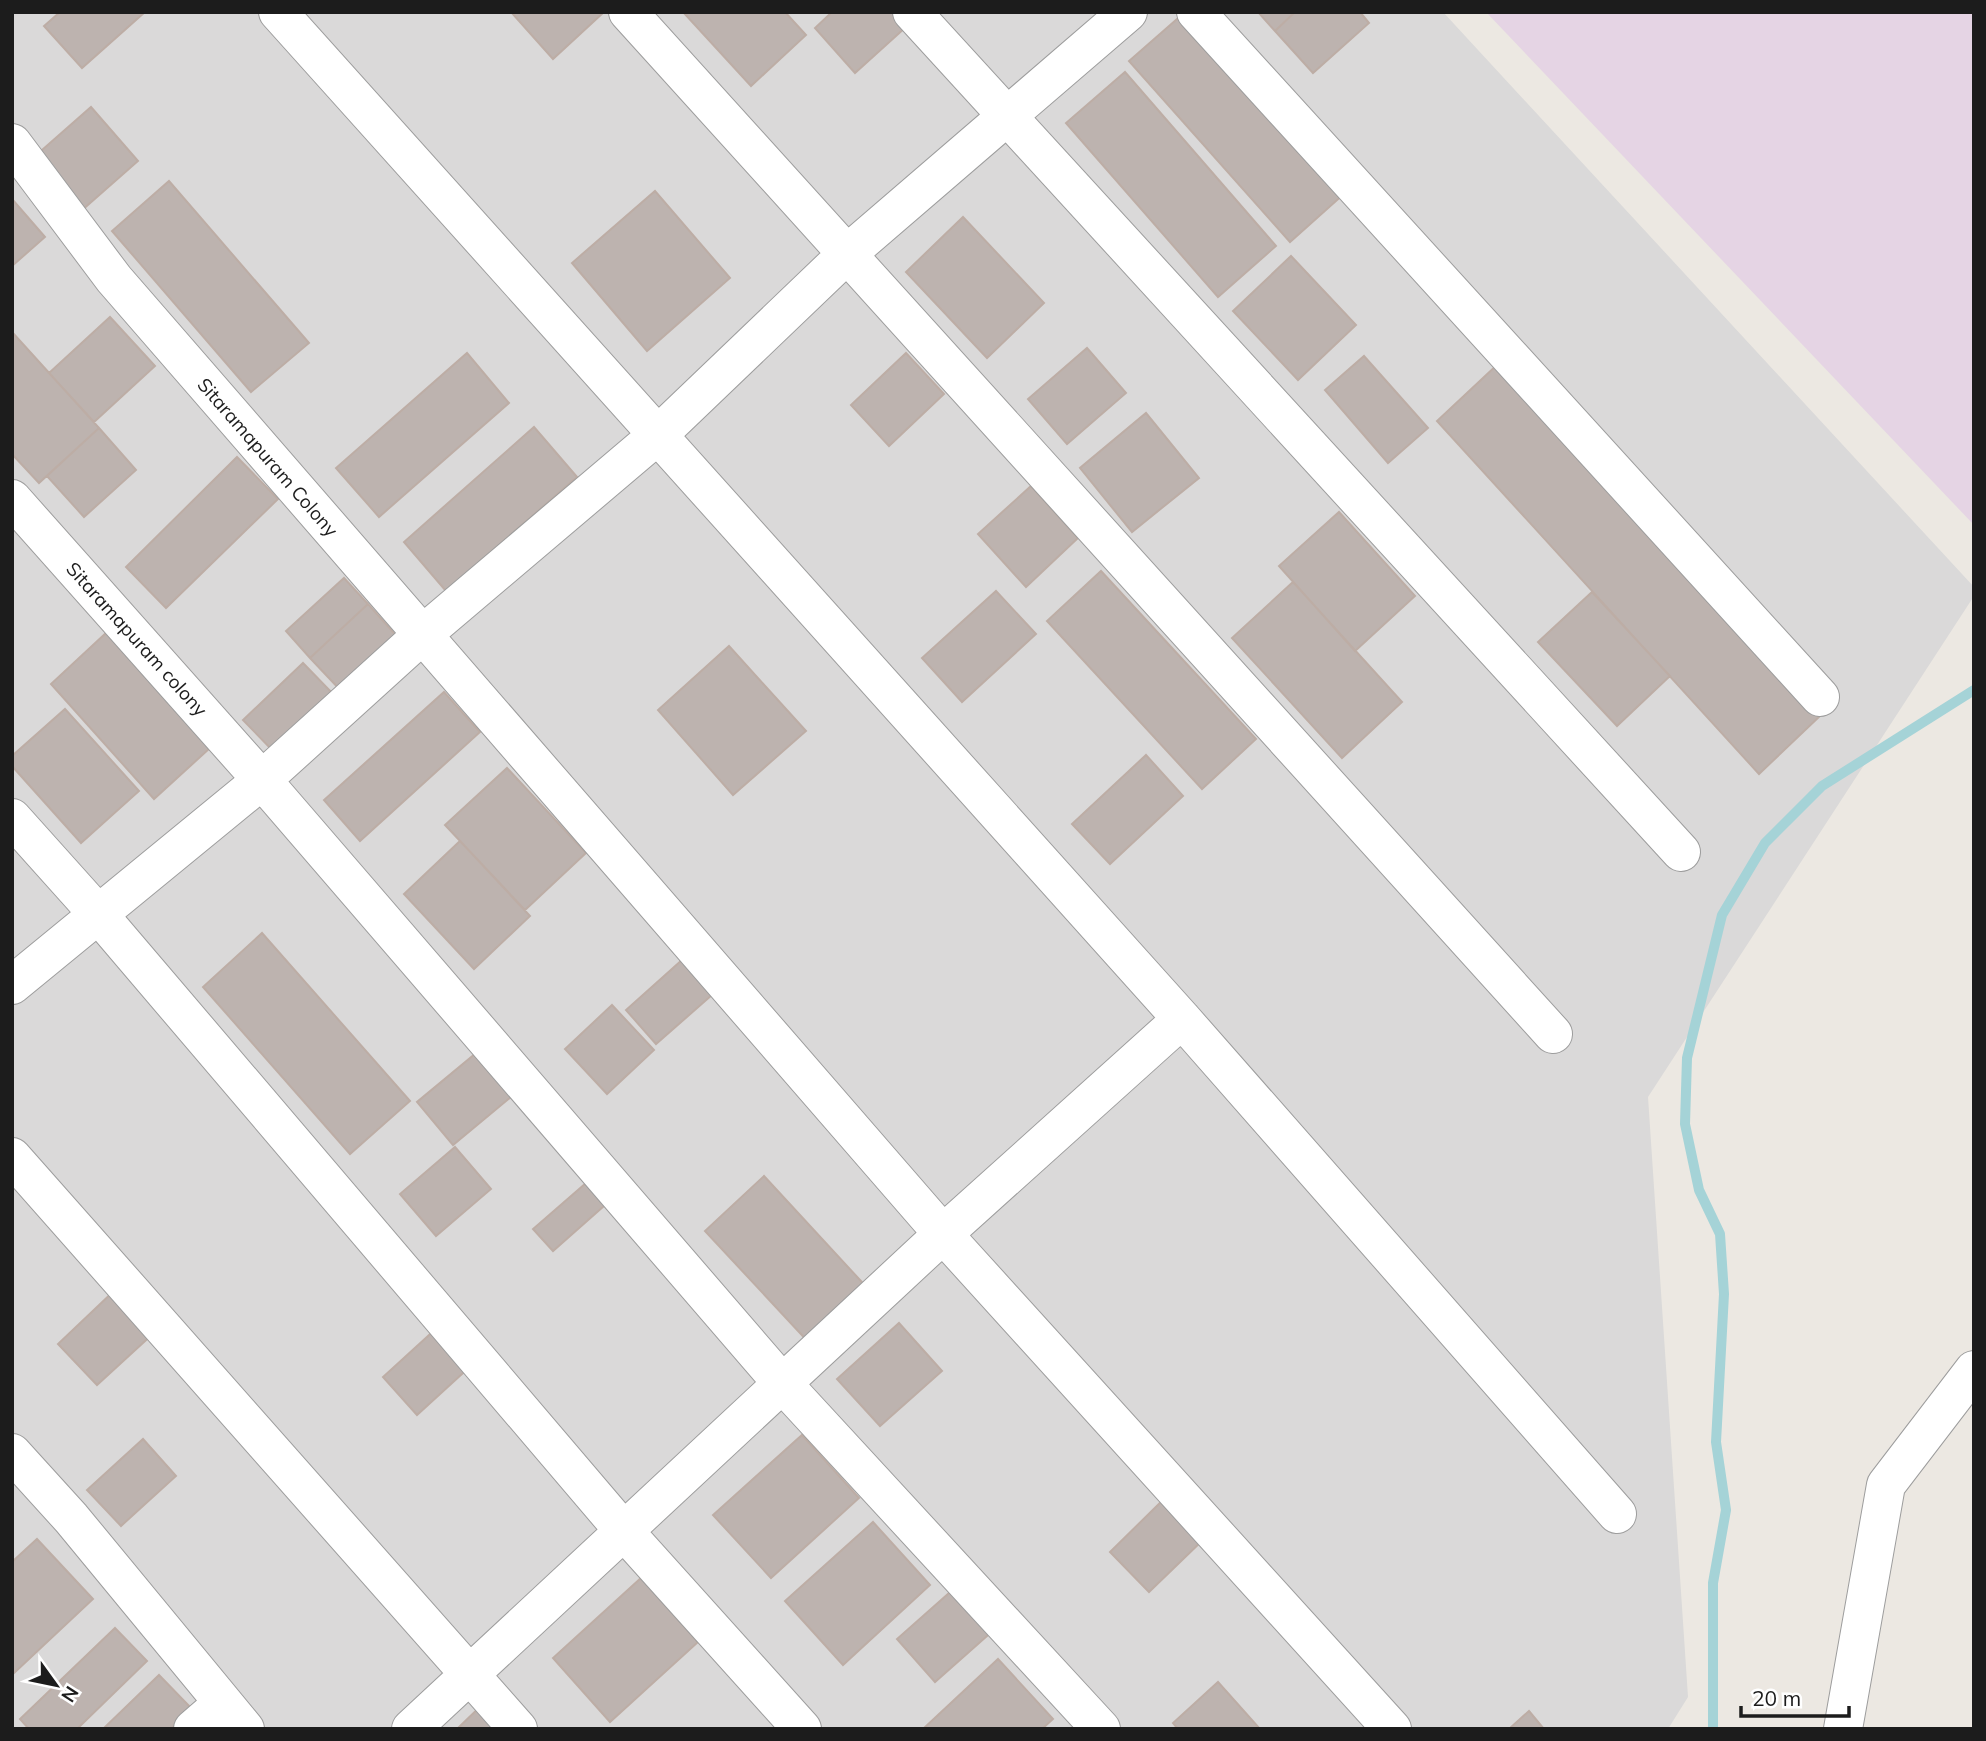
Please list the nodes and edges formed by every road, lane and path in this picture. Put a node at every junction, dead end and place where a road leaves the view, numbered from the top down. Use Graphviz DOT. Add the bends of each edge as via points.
graph roads {
  1 [pos="278,12"];
  2 [pos="628,12"];
  3 [pos="912,12"];
  4 [pos="1128,12"];
  5 [pos="1196,12"];
  6 [pos="1006,115"];
  7 [pos="12,143"];
  8 [pos="847,254"];
  9 [pos="659,434"];
  10 [pos="12,499"];
  11 [pos="422,635"];
  12 [pos="1820,697"];
  13 [pos="262,780"];
  14 [pos="12,818"];
  15 [pos="1681,852"];
  16 [pos="99,915"];
  17 [pos="12,985"];
  18 [pos="1182,1019"];
  19 [pos="1553,1034"];
  20 [pos="12,1157"];
  21 [pos="943,1234"];
  22 [pos="1974,1370"];
  23 [pos="782,1383"];
  24 [pos="12,1453"];
  25 [pos="1617,1514"];
  26 [pos="623,1530"];
  27 [pos="468,1673"];
  28 [pos="234,1716"];
  29 [pos="193,1729"];
  30 [pos="411,1729"];
  31 [pos="518,1729"];
  32 [pos="802,1729"];
  33 [pos="1101,1729"];
  34 [pos="1392,1729"];
  35 [pos="1843,1729"];
  1 -- 9 [label="street"];
  2 -- 8 [label="street"];
  3 -- 6 [label="street"];
  4 -- 6 [label="street"];
  5 -- 12 [label="street"];
  6 -- 8 [label="street"];
  6 -- 15 [label="street"];
  7 -- 11 [label="street, Sitaramapuram Colony" via="114,279"];
  8 -- 9 [label="street"];
  8 -- 19 [label="street"];
  9 -- 11 [label="street"];
  9 -- 18 [label="street"];
  10 -- 13 [label="street, Sitaramapuram colony"];
  11 -- 13 [label="street"];
  11 -- 21 [label="street, Sitaramapuram Colony"];
  13 -- 16 [label="street"];
  13 -- 23 [label="street, Sitaramapuram colony"];
  14 -- 16 [label="street"];
  16 -- 17 [label="street"];
  16 -- 26 [label="street"];
  18 -- 21 [label="street"];
  18 -- 25 [label="street"];
  20 -- 27 [label="street"];
  21 -- 23 [label="street"];
  21 -- 34 [label="street, Sitaramapuram Colony"];
  22 -- 35 [label="street" via="1886,1485"];
  23 -- 26 [label="street"];
  23 -- 33 [label="street, Sitaramapuram colony"];
  24 -- 28 [label="street"];
  26 -- 27 [label="street"];
  26 -- 32 [label="street"];
  27 -- 30 [label="street"];
  27 -- 31 [label="street"];
  28 -- 29 [label="street"];
}
